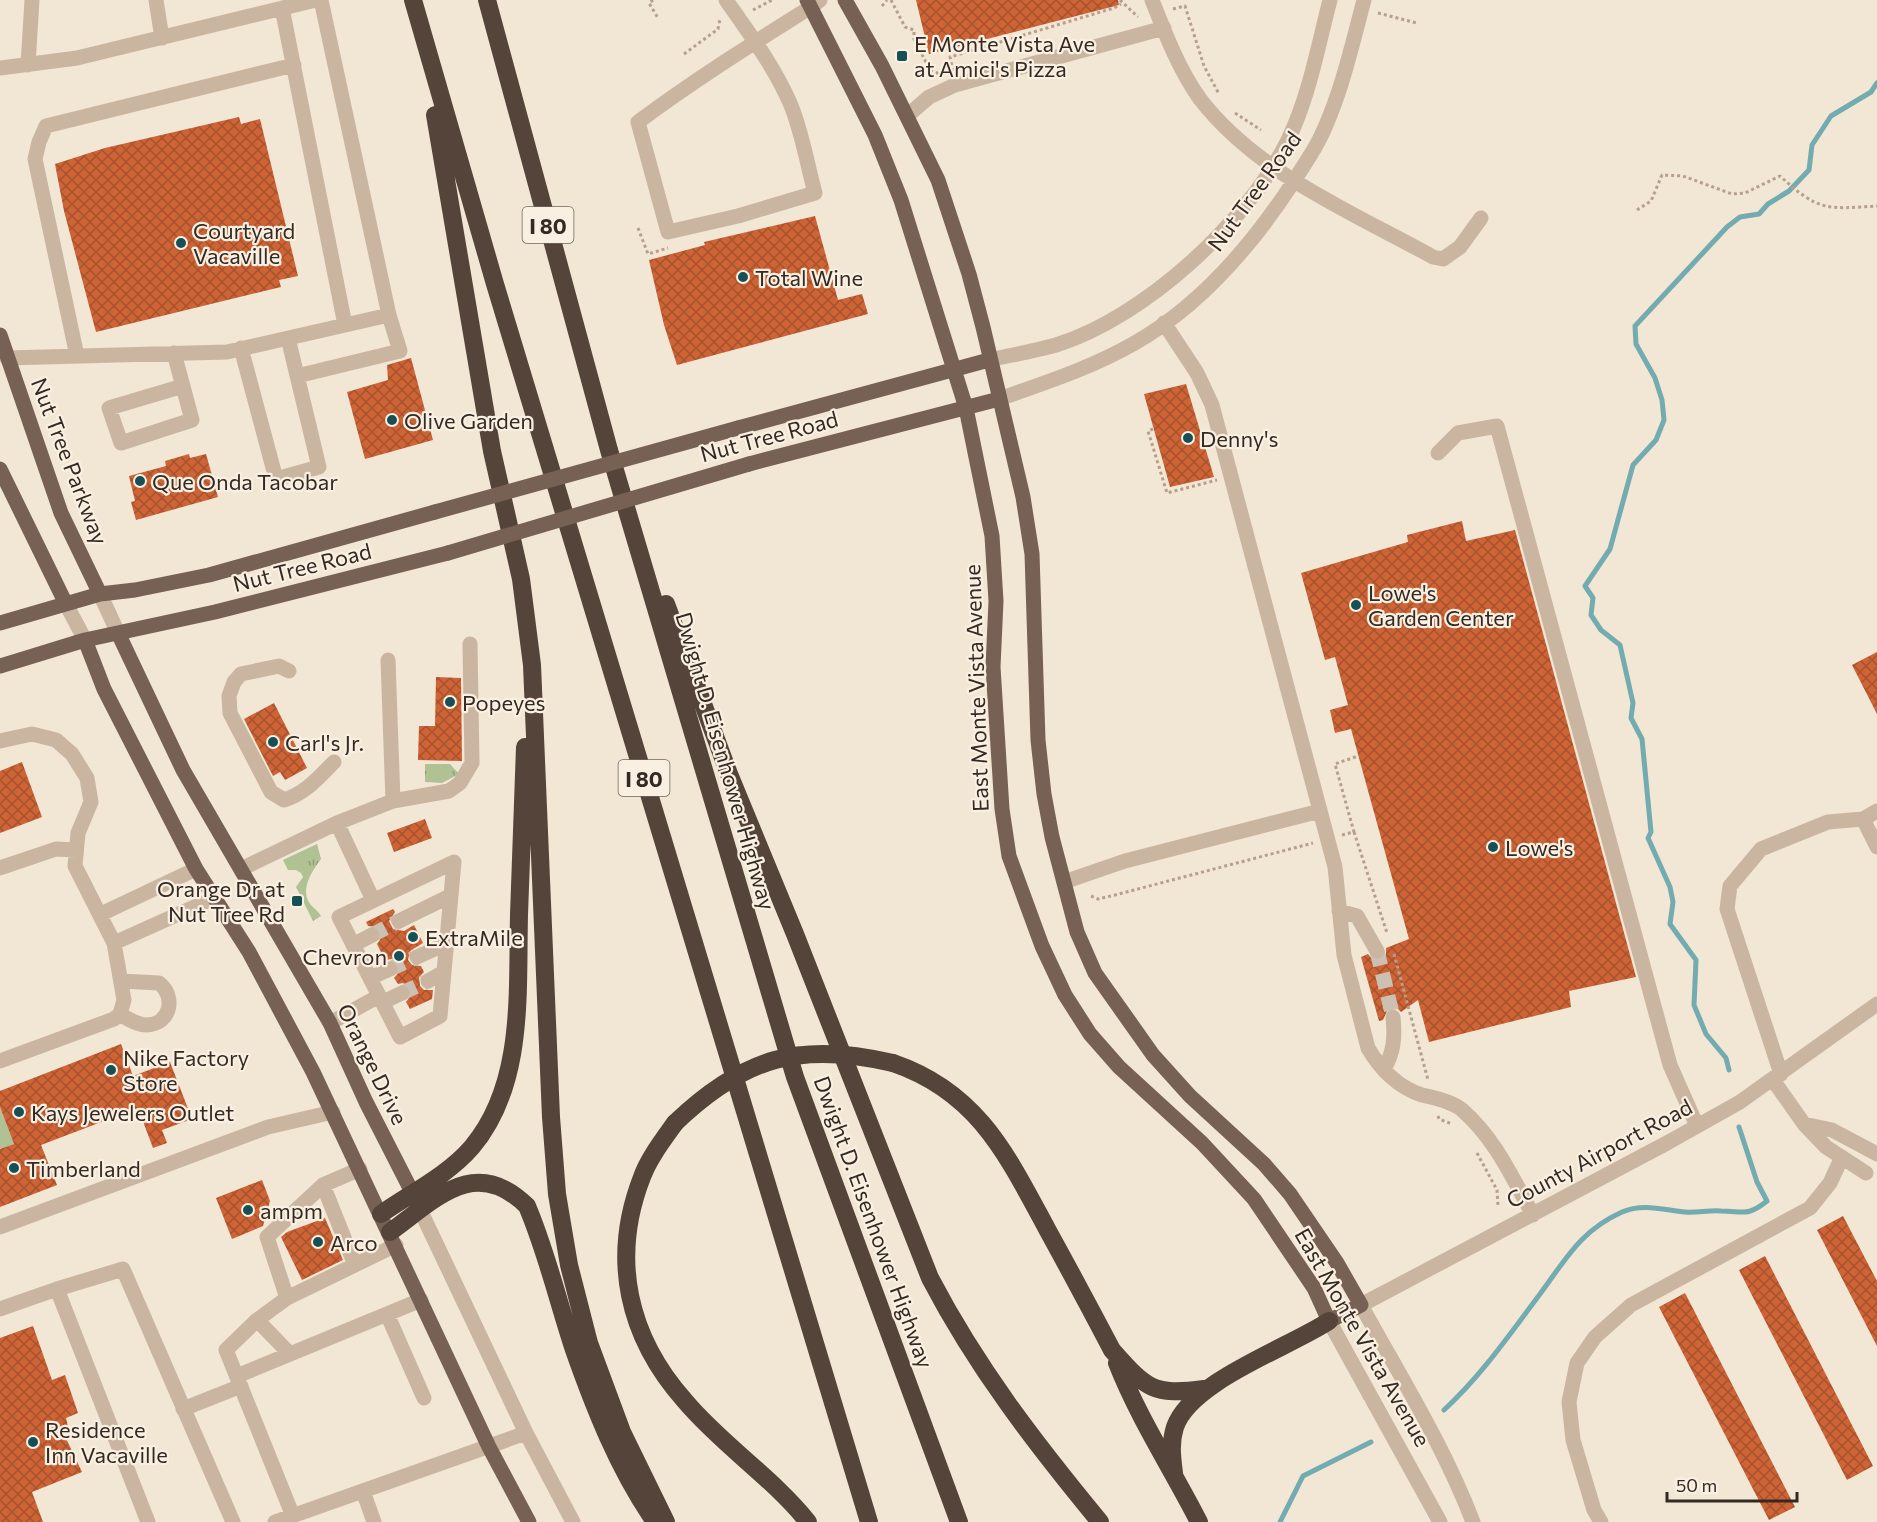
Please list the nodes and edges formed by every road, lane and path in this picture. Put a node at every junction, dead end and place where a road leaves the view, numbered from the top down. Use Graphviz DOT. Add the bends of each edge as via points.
graph roads {
  1 [pos="32,0"];
  2 [pos="156,0"];
  3 [pos="316,0"];
  4 [pos="321,0"];
  5 [pos="413,0"];
  6 [pos="487,0"];
  7 [pos="653,0"];
  8 [pos="726,0"];
  9 [pos="772,0"];
  10 [pos="845,0"];
  11 [pos="889,0"];
  12 [pos="1152,0"];
  13 [pos="1184,0"];
  14 [pos="1330,0"];
  15 [pos="813,2"];
  16 [pos="1121,4"];
  17 [pos="1363,5"];
  18 [pos="882,6"];
  19 [pos="1185,6"];
  20 [pos="282,8"];
  21 [pos="749,12"];
  22 [pos="721,15"];
  23 [pos="658,18"];
  24 [pos="1417,23"];
  25 [pos="1164,28"];
  26 [pos="422,34"];
  27 [pos="162,38"];
  28 [pos="755,42"];
  29 [pos="684,54"];
  30 [pos="28,65"];
  31 [pos="294,65"];
  32 [pos="0,68"];
  33 [pos="944,76"];
  34 [pos="937,78"];
  35 [pos="907,116"];
  36 [pos="1272,167"];
  37 [pos="1294,180"];
  38 [pos="1877,206"];
  39 [pos="1637,210"];
  40 [pos="1481,218"];
  41 [pos="389,315"];
  42 [pos="1164,323"];
  43 [pos="345,325"];
  44 [pos="0,335"];
  45 [pos="288,338"];
  46 [pos="241,348"];
  47 [pos="174,353"];
  48 [pos="77,356"];
  49 [pos="7,358"];
  50 [pos="990,360"];
  51 [pos="955,368"];
  52 [pos="297,376"];
  53 [pos="183,386"];
  54 [pos="999,399"];
  55 [pos="966,408"];
  56 [pos="1153,429"];
  57 [pos="609,450"];
  58 [pos="1438,453"];
  59 [pos="0,468"];
  60 [pos="1216,471"];
  61 [pos="100,594"];
  62 [pos="66,604"];
  63 [pos="0,623"];
  64 [pos="118,633"];
  65 [pos="85,640"];
  66 [pos="470,644"];
  67 [pos="388,660"];
  68 [pos="532,665"];
  69 [pos="0,666"];
  70 [pos="289,670"];
  71 [pos="0,741"];
  72 [pos="1358,756"];
  73 [pos="334,762"];
  74 [pos="393,801"];
  75 [pos="1320,811"];
  76 [pos="1877,811"];
  77 [pos="1863,819"];
  78 [pos="337,824"];
  79 [pos="1354,832"];
  80 [pos="1328,839"];
  81 [pos="1877,847"];
  82 [pos="76,850"];
  83 [pos="0,868"];
  84 [pos="196,869"];
  85 [pos="241,869"];
  86 [pos="1064,882"];
  87 [pos="450,896"];
  88 [pos="1091,896"];
  89 [pos="212,899"];
  90 [pos="373,900"];
  91 [pos="1339,911"];
  92 [pos="102,914"];
  93 [pos="399,921"];
  94 [pos="372,936"];
  95 [pos="114,943"];
  96 [pos="446,944"];
  97 [pos="353,945"];
  98 [pos="1377,951"];
  99 [pos="417,957"];
  100 [pos="390,969"];
  101 [pos="444,972"];
  102 [pos="370,978"];
  103 [pos="121,981"];
  104 [pos="428,981"];
  105 [pos="402,993"];
  106 [pos="381,999"];
  107 [pos="1877,1004"];
  108 [pos="120,1014"];
  109 [pos="1394,1017"];
  110 [pos="330,1023"];
  111 [pos="0,1061"];
  112 [pos="1384,1070"];
  113 [pos="1777,1077"];
  114 [pos="1433,1097"];
  115 [pos="333,1112"];
  116 [pos="1804,1124"];
  117 [pos="1454,1126"];
  118 [pos="1697,1126"];
  119 [pos="1473,1146"];
  120 [pos="1877,1154"];
  121 [pos="1842,1157"];
  122 [pos="360,1170"];
  123 [pos="1866,1173"];
  124 [pos="323,1185"];
  125 [pos="412,1192"];
  126 [pos="1498,1206"];
  127 [pos="421,1210"];
  128 [pos="381,1214"];
  129 [pos="1533,1215"];
  130 [pos="0,1227"];
  131 [pos="393,1239"];
  132 [pos="355,1265"];
  133 [pos="57,1289"];
  134 [pos="287,1298"];
  135 [pos="421,1300"];
  136 [pos="1361,1305"];
  137 [pos="0,1309"];
  138 [pos="387,1314"];
  139 [pos="257,1320"];
  140 [pos="1329,1321"];
  141 [pos="1112,1350"];
  142 [pos="290,1354"];
  143 [pos="239,1381"];
  144 [pos="1204,1389"];
  145 [pos="424,1398"];
  146 [pos="183,1408"];
  147 [pos="526,1433"];
  148 [pos="489,1447"];
  149 [pos="1174,1473"];
  150 [pos="363,1491"];
  151 [pos="293,1516"];
  152 [pos="148,1522"];
  153 [pos="233,1522"];
  154 [pos="275,1522"];
  155 [pos="374,1522"];
  156 [pos="529,1522"];
  157 [pos="573,1522"];
  158 [pos="656,1522"];
  159 [pos="666,1522"];
  160 [pos="808,1522"];
  161 [pos="869,1522"];
  162 [pos="959,1522"];
  163 [pos="1100,1522"];
  164 [pos="1199,1522"];
  165 [pos="1440,1522"];
  166 [pos="1473,1522"];
  167 [pos="1601,1522"];
  1 -- 30 [label="street"];
  2 -- 27 [label="street"];
  3 -- 20 [label="street"];
  4 -- 41 [label="street"];
  5 -- 26 [label="highway, I 80"];
  6 -- 57 [label="highway, Dwight D. Eisenhower Highway / I 80"];
  7 -- 23 [label="path" via="649,3"];
  8 -- 28 [label="street"];
  9 -- 21 [label="path"];
  10 -- 35 [label="main road, East Monte Vista Avenue"];
  11 -- 18 [label="path"];
  11 -- 33 [label="path" via="905,27 914,30 914,39 930,70"];
  12 -- 25 [label="street"];
  13 -- 19 [label="path"];
  14 -- 36 [label="street, Nut Tree Road" via="1302,103 1289,139"];
  15 -- 28 [label="street"];
  15 -- 51 [label="main road, East Monte Vista Avenue" via="901,200"];
  16 -- 33 [label="path" via="950,57 954,72"];
  17 -- 24 [label="path"];
  17 -- 37 [label="street, Nut Tree Road" via="1340,91 1321,136"];
  20 -- 27 [label="street"];
  20 -- 31 [label="street"];
  22 -- 29 [label="path" via="718,29"];
  25 -- 35 [label="street" via="955,85 929,97"];
  25 -- 36 [label="street" via="1198,96 1218,120"];
  26 -- 68 [label="highway" via="492,451 521,579"];
  26 -- 161 [label="highway, I 80"];
  27 -- 30 [label="street"];
  28 -- 28 [label="street" via="790,104 815,193 668,232 638,122 698,77"];
  30 -- 32 [label="street"];
  31 -- 43 [label="street"];
  31 -- 48 [label="street" via="46,126 35,159"];
  33 -- 34 [label="path"];
  35 -- 50 [label="main road, East Monte Vista Avenue" via="938,180 969,274"];
  36 -- 37 [label="street"];
  36 -- 50 [label="street, Nut Tree Road" via="1232,220 1199,255 1141,300 1056,345"];
  37 -- 40 [label="street" via="1433,257 1443,259 1460,247"];
  37 -- 42 [label="street, Nut Tree Road" via="1224,272"];
  38 -- 39 [label="path" via="1828,209 1805,197 1780,176 1745,193 1732,194 1683,176 1662,175 1651,201"];
  41 -- 43 [label="street"];
  41 -- 52 [label="street" via="400,351"];
  42 -- 54 [label="street, Nut Tree Road" via="1091,366"];
  42 -- 75 [label="street" via="1197,373 1212,405"];
  43 -- 45 [label="street"];
  44 -- 49 [label="main road, Nut Tree Parkway"];
  45 -- 46 [label="street"];
  45 -- 52 [label="street"];
  46 -- 47 [label="street"];
  46 -- 52 [label="street" via="276,479 319,467"];
  47 -- 48 [label="street"];
  47 -- 53 [label="street"];
  48 -- 49 [label="street"];
  49 -- 61 [label="main road, Nut Tree Parkway" via="60,513"];
  50 -- 51 [label="main road, Nut Tree Road"];
  50 -- 54 [label="main road, East Monte Vista Avenue"];
  51 -- 55 [label="main road, East Monte Vista Avenue"];
  51 -- 61 [label="main road, Nut Tree Road, bridge" via="209,575"];
  53 -- 53 [label="street" via="192,420 121,443 109,408"];
  54 -- 55 [label="main road, Nut Tree Road"];
  54 -- 86 [label="main road, East Monte Vista Avenue" via="1023,497 1032,554 1038,740 1044,794"];
  55 -- 64 [label="main road, Nut Tree Road, bridge" via="749,464 448,553"];
  55 -- 140 [label="main road, East Monte Vista Avenue" via="992,536 996,602 993,667 1002,809 1009,856 1042,946 1065,995 1090,1034 1254,1199 1314,1288"];
  56 -- 60 [label="path" via="1148,430 1167,493 1218,480"];
  57 -- 162 [label="highway, Dwight D. Eisenhower Highway / I 80" via="795,1077"];
  57 -- 163 [label="highway" via="729,774 930,1278 993,1386"];
  58 -- 118 [label="street" via="1458,433 1497,426 1667,1055"];
  59 -- 62 [label="main road"];
  61 -- 62 [label="main road, Nut Tree Road"];
  61 -- 64 [label="street, Nut Tree Parkway"];
  62 -- 63 [label="main road, Nut Tree Road"];
  62 -- 65 [label="street"];
  64 -- 65 [label="main road, Nut Tree Road"];
  64 -- 85 [label="main road, Orange Drive" via="183,770"];
  65 -- 69 [label="main road, Nut Tree Road"];
  65 -- 84 [label="main road" via="104,689"];
  66 -- 74 [label="street" via="472,763 460,783 449,791"];
  67 -- 74 [label="street"];
  68 -- 125 [label="highway" via="526,695 516,1007 510,1061 498,1102 472,1147 453,1166"];
  68 -- 159 [label="highway" via="550,1105 559,1206 589,1343 622,1432"];
  70 -- 73 [label="street" via="279,666 241,674 229,696 230,713 271,792 284,800 302,792"];
  71 -- 82 [label="street" via="32,734 56,740 72,754 87,778 91,802 78,833"];
  72 -- 79 [label="path" via="1335,764"];
  74 -- 78 [label="street"];
  75 -- 80 [label="street"];
  75 -- 86 [label="street" via="1125,861"];
  76 -- 77 [label="street"];
  77 -- 81 [label="street"];
  77 -- 113 [label="street" via="1828,822 1761,849 1730,886 1728,909"];
  78 -- 85 [label="street"];
  78 -- 90 [label="street"];
  79 -- 80 [label="path"];
  79 -- 114 [label="path" via="1401,976"];
  80 -- 88 [label="path" via="1122,894"];
  80 -- 91 [label="street"];
  82 -- 83 [label="street" via="56,849"];
  82 -- 92 [label="street" via="75,866"];
  84 -- 89 [label="main road"];
  84 -- 92 [label="street"];
  85 -- 110 [label="main road, Orange Drive"];
  86 -- 136 [label="main road, East Monte Vista Avenue" via="1077,932 1095,973 1120,1012 1190,1096 1264,1164 1290,1194"];
  87 -- 90 [label="street" via="454,862"];
  87 -- 93 [label="street"];
  87 -- 96 [label="street"];
  89 -- 95 [label="street"];
  89 -- 115 [label="main road" via="249,952"];
  90 -- 97 [label="street" via="339,917"];
  91 -- 98 [label="street" via="1357,916"];
  91 -- 112 [label="street" via="1344,955 1368,1048"];
  92 -- 95 [label="street"];
  94 -- 97 [label="street"];
  95 -- 103 [label="street"];
  96 -- 99 [label="street"];
  96 -- 101 [label="street"];
  97 -- 102 [label="street"];
  100 -- 102 [label="street"];
  101 -- 104 [label="street"];
  101 -- 106 [label="street" via="440,1016 400,1037"];
  102 -- 106 [label="street"];
  103 -- 108 [label="street" via="124,1000"];
  103 -- 108 [label="street" via="159,983 168,992 170,1006 161,1020 149,1025"];
  105 -- 106 [label="street"];
  106 -- 110 [label="street"];
  107 -- 113 [label="street, County Airport Road"];
  108 -- 111 [label="street"];
  109 -- 112 [label="street" via="1392,1056"];
  110 -- 125 [label="main road, Orange Drive"];
  112 -- 114 [label="street" via="1399,1084"];
  113 -- 116 [label="street"];
  113 -- 118 [label="street, County Airport Road"];
  114 -- 117 [label="path" via="1439,1119"];
  114 -- 129 [label="street" via="1459,1107 1478,1125 1496,1147"];
  115 -- 122 [label="main road"];
  115 -- 130 [label="street" via="268,1127"];
  116 -- 120 [label="street" via="1832,1130"];
  116 -- 121 [label="street"];
  118 -- 129 [label="street, County Airport Road"];
  119 -- 126 [label="path" via="1497,1190"];
  121 -- 123 [label="street"];
  121 -- 167 [label="street" via="1830,1183 1810,1208 1631,1305 1595,1337 1577,1363 1569,1402 1573,1440"];
  122 -- 124 [label="street"];
  122 -- 128 [label="main road"];
  124 -- 132 [label="street"];
  124 -- 134 [label="street" via="267,1238"];
  125 -- 127 [label="street, Orange Drive"];
  125 -- 128 [label="highway"];
  127 -- 131 [label="highway"];
  127 -- 147 [label="street, Orange Drive"];
  127 -- 158 [label="highway" via="447,1191 471,1182 493,1183 512,1191 527,1206 602,1423"];
  128 -- 131 [label="main road"];
  129 -- 136 [label="street, County Airport Road"];
  131 -- 132 [label="street"];
  131 -- 135 [label="main road"];
  132 -- 134 [label="street"];
  133 -- 137 [label="street"];
  133 -- 146 [label="street" via="123,1269"];
  133 -- 152 [label="street"];
  134 -- 139 [label="street"];
  135 -- 138 [label="street"];
  135 -- 148 [label="main road"];
  136 -- 140 [label="main road, County Airport Road"];
  136 -- 166 [label="street, East Monte Vista Avenue" via="1429,1427"];
  138 -- 142 [label="street"];
  138 -- 145 [label="street"];
  139 -- 142 [label="street"];
  139 -- 143 [label="street" via="226,1350"];
  140 -- 144 [label="highway"];
  140 -- 165 [label="street, East Monte Vista Avenue"];
  141 -- 144 [label="highway" via="1137,1378 1155,1390 1175,1393"];
  141 -- 149 [label="highway" via="1150,1433"];
  141 -- 160 [label="highway, bridge" via="1002,1146 964,1103 944,1087 893,1063 822,1052 760,1064 733,1076 675,1123 642,1176 626,1239 627,1278 644,1342 662,1373 686,1403"];
  142 -- 143 [label="street"];
  143 -- 146 [label="street"];
  143 -- 151 [label="street"];
  144 -- 149 [label="highway" via="1176,1426 1171,1449"];
  146 -- 153 [label="street"];
  147 -- 148 [label="street"];
  147 -- 157 [label="street, Orange Drive"];
  148 -- 150 [label="street"];
  148 -- 156 [label="main road"];
  149 -- 164 [label="highway"];
  150 -- 151 [label="street"];
  150 -- 155 [label="street"];
  151 -- 154 [label="street"];
}
